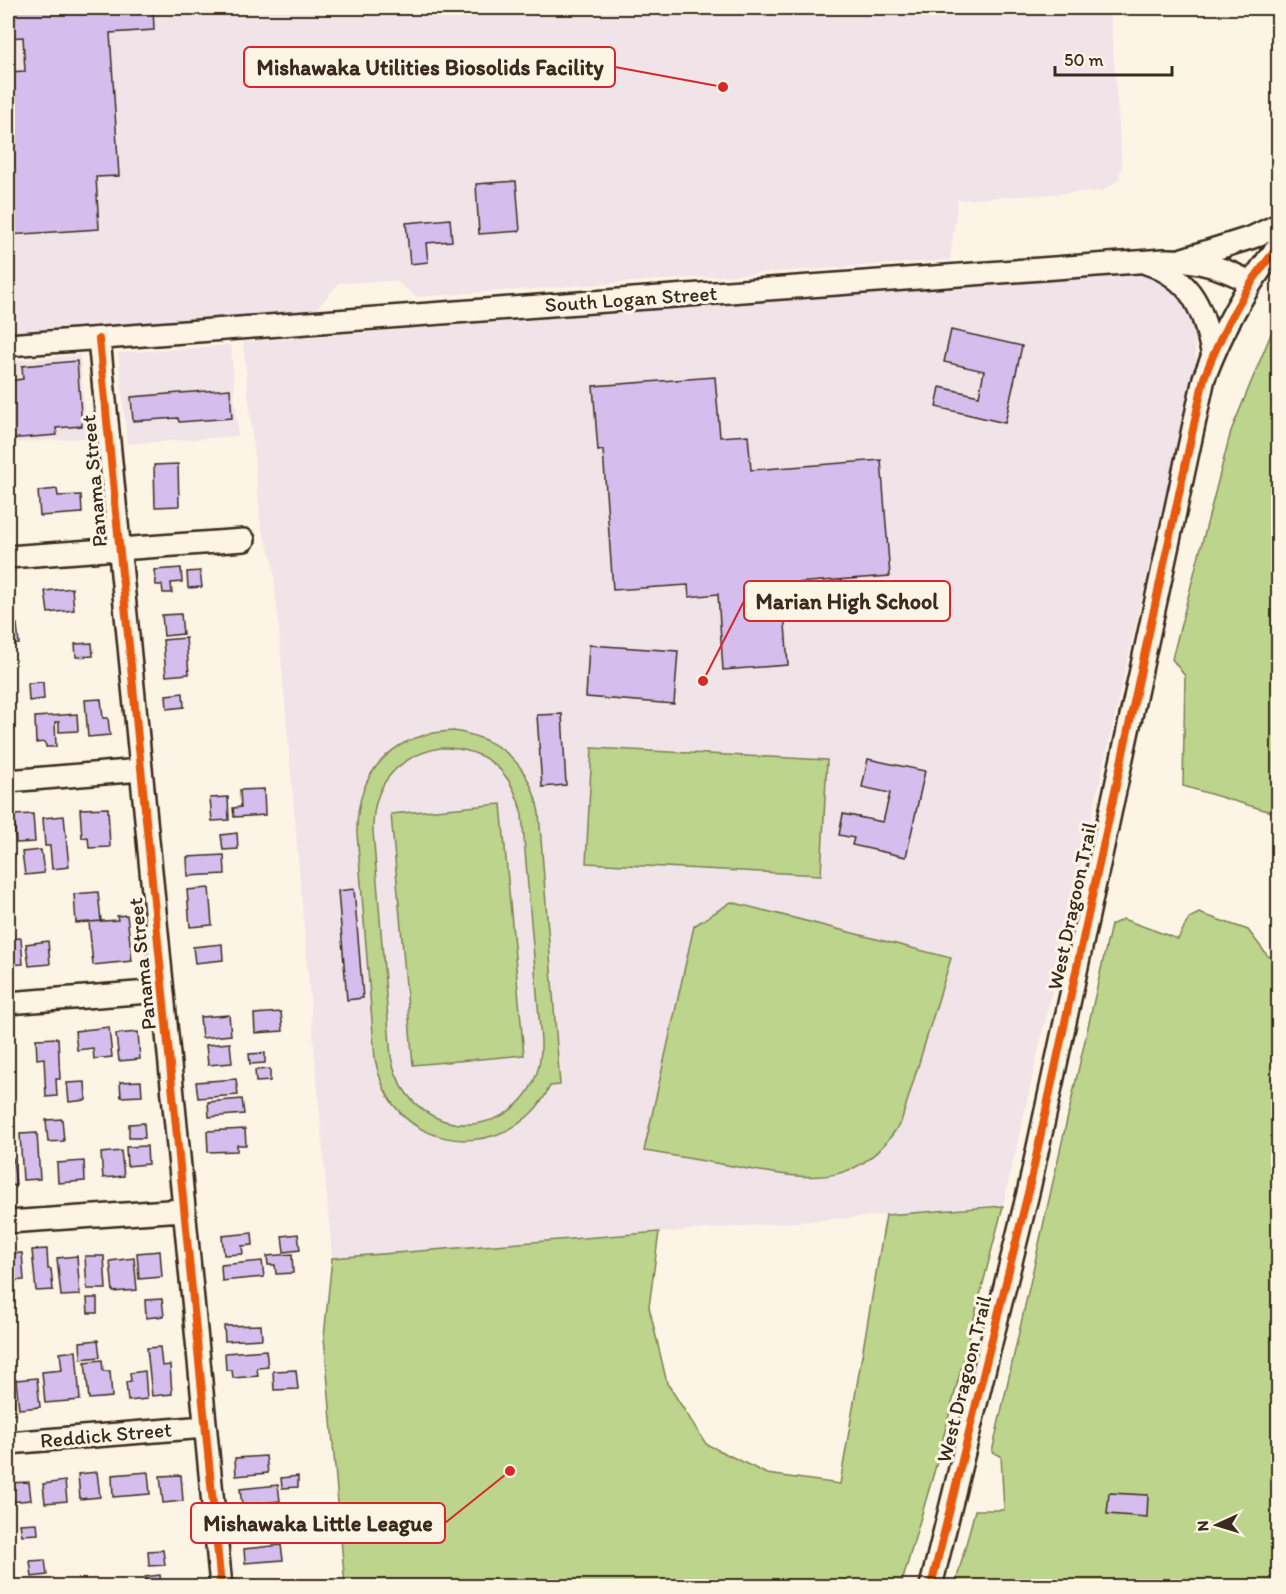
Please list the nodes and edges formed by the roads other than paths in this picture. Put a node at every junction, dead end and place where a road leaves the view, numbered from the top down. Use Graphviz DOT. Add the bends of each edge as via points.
graph roads {
  1 [pos="1278,225"];
  2 [pos="1278,247"];
  3 [pos="1180,260"];
  4 [pos="1140,261"];
  5 [pos="1251,283"];
  6 [pos="99,339"];
  7 [pos="8,345"];
  8 [pos="1213,356"];
  9 [pos="244,540"];
  10 [pos="118,549"];
  11 [pos="8,557"];
  12 [pos="141,770"];
  13 [pos="8,781"];
  14 [pos="162,991"];
  15 [pos="8,1003"];
  16 [pos="183,1210"];
  17 [pos="8,1222"];
  18 [pos="205,1427"];
  19 [pos="8,1443"];
  20 [pos="221,1587"];
  21 [pos="930,1587"];
  1 -- 3 [label="street"];
  2 -- 5 [label="street, West Dragoon Trail"];
  3 -- 4 [label="street, South Logan Street"];
  3 -- 5 [label="street, South Logan Street" via="1222,270"];
  4 -- 6 [label="street, South Logan Street"];
  4 -- 8 [label="street" via="1163,269 1190,292 1200,308"];
  5 -- 8 [label="street, West Dragoon Trail"];
  6 -- 7 [label="street, South Logan Street"];
  6 -- 10 [label="street, Panama Street"];
  8 -- 21 [label="street, West Dragoon Trail" via="1195,414 1029,1189"];
  9 -- 10 [label="street"];
  10 -- 11 [label="street"];
  10 -- 12 [label="street, Panama Street"];
  12 -- 13 [label="street"];
  12 -- 14 [label="street, Panama Street"];
  14 -- 15 [label="street"];
  14 -- 16 [label="street, Panama Street"];
  16 -- 17 [label="street"];
  16 -- 18 [label="street, Panama Street"];
  18 -- 19 [label="street, Reddick Street"];
  18 -- 20 [label="street, Panama Street"];
}
